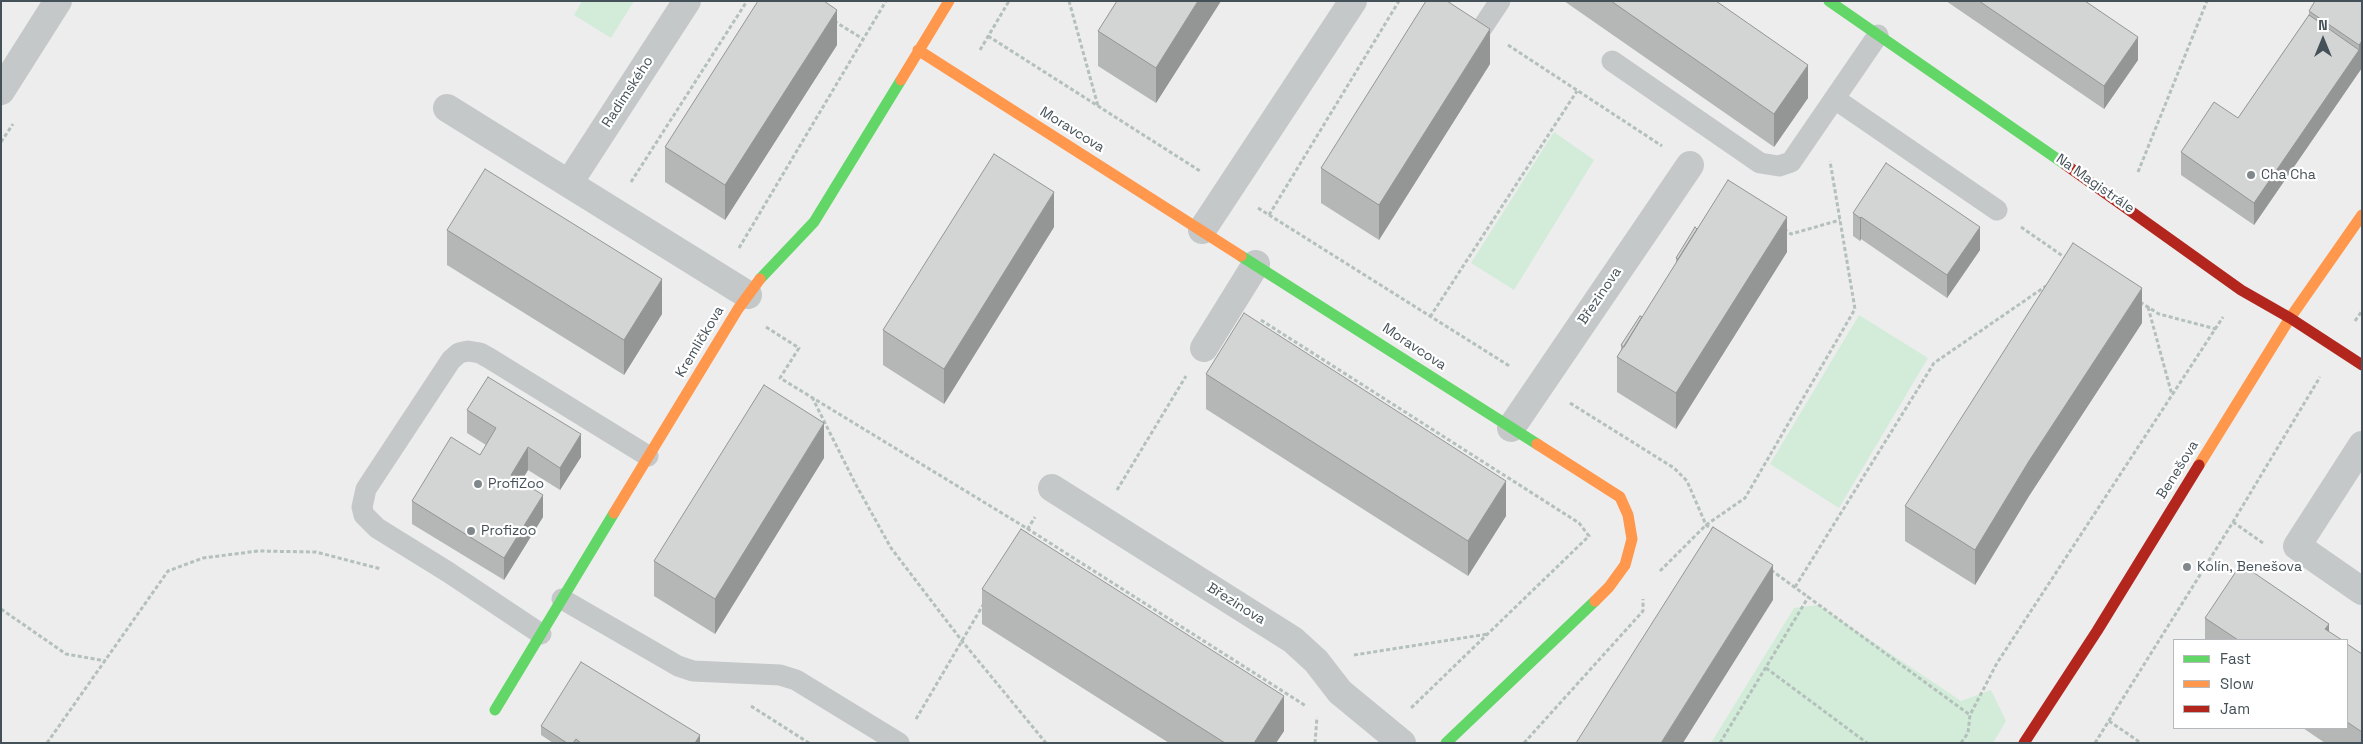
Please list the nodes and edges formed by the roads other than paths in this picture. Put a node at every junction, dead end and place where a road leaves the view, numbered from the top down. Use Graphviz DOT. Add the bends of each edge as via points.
graph roads {
  1 [pos="58,1"];
  2 [pos="688,1"];
  3 [pos="949,1"];
  4 [pos="1353,1"];
  5 [pos="1500,1"];
  6 [pos="1829,1"];
  7 [pos="1482,28"];
  8 [pos="1878,35"];
  9 [pos="918,50"];
  10 [pos="1612,61"];
  11 [pos="1,91"];
  12 [pos="1835,99"];
  13 [pos="446,108"];
  14 [pos="1690,164"];
  15 [pos="569,183"];
  16 [pos="1997,210"];
  17 [pos="2362,215"];
  18 [pos="1202,230"];
  19 [pos="1256,264"];
  20 [pos="743,302"];
  21 [pos="2290,318"];
  22 [pos="1204,348"];
  23 [pos="2362,364"];
  24 [pos="1511,428"];
  25 [pos="2362,445"];
  26 [pos="648,456"];
  27 [pos="1052,488"];
  28 [pos="2362,591"];
  29 [pos="562,599"];
  30 [pos="541,634"];
  31 [pos="495,710"];
  32 [pos="1394,737"];
  33 [pos="899,743"];
  34 [pos="1446,743"];
  35 [pos="2024,743"];
  1 -- 11 [label="street"];
  2 -- 15 [label="street, Radimského"];
  3 -- 9 [label="street, Kremličkova"];
  4 -- 18 [label="street"];
  5 -- 7 [label="lane"];
  6 -- 8 [label="street, Na Magistrále"];
  8 -- 12 [label="lane"];
  8 -- 21 [label="street, Na Magistrále" via="2125,205 2241,290"];
  9 -- 18 [label="street, Moravcova"];
  9 -- 20 [label="street, Kremličkova" via="814,222 761,277"];
  10 -- 12 [label="lane" via="1760,163 1780,166 1791,162"];
  12 -- 16 [label="lane"];
  13 -- 15 [label="street"];
  14 -- 24 [label="street, Březinova"];
  15 -- 20 [label="street"];
  17 -- 21 [label="street, Benešova"];
  18 -- 19 [label="street, Moravcova"];
  19 -- 22 [label="street"];
  19 -- 24 [label="street, Moravcova"];
  20 -- 26 [label="street, Kremličkova"];
  21 -- 23 [label="street, Na Magistrále"];
  21 -- 35 [label="street, Benešova"];
  24 -- 34 [label="street, Moravcova" via="1620,497 1628,515 1632,539 1625,565 1609,587"];
  25 -- 28 [label="street" via="2297,546"];
  26 -- 29 [label="street, Kremličkova"];
  26 -- 30 [label="lane" via="489,358 468,351 451,360 366,489 362,507 364,515 377,528"];
  27 -- 32 [label="street, Březinova" via="1293,640 1316,661 1340,692"];
  29 -- 30 [label="street, Kremličkova"];
  29 -- 33 [label="lane" via="678,666 693,671 780,675 796,680"];
  30 -- 31 [label="street, Kremličkova"];
}
